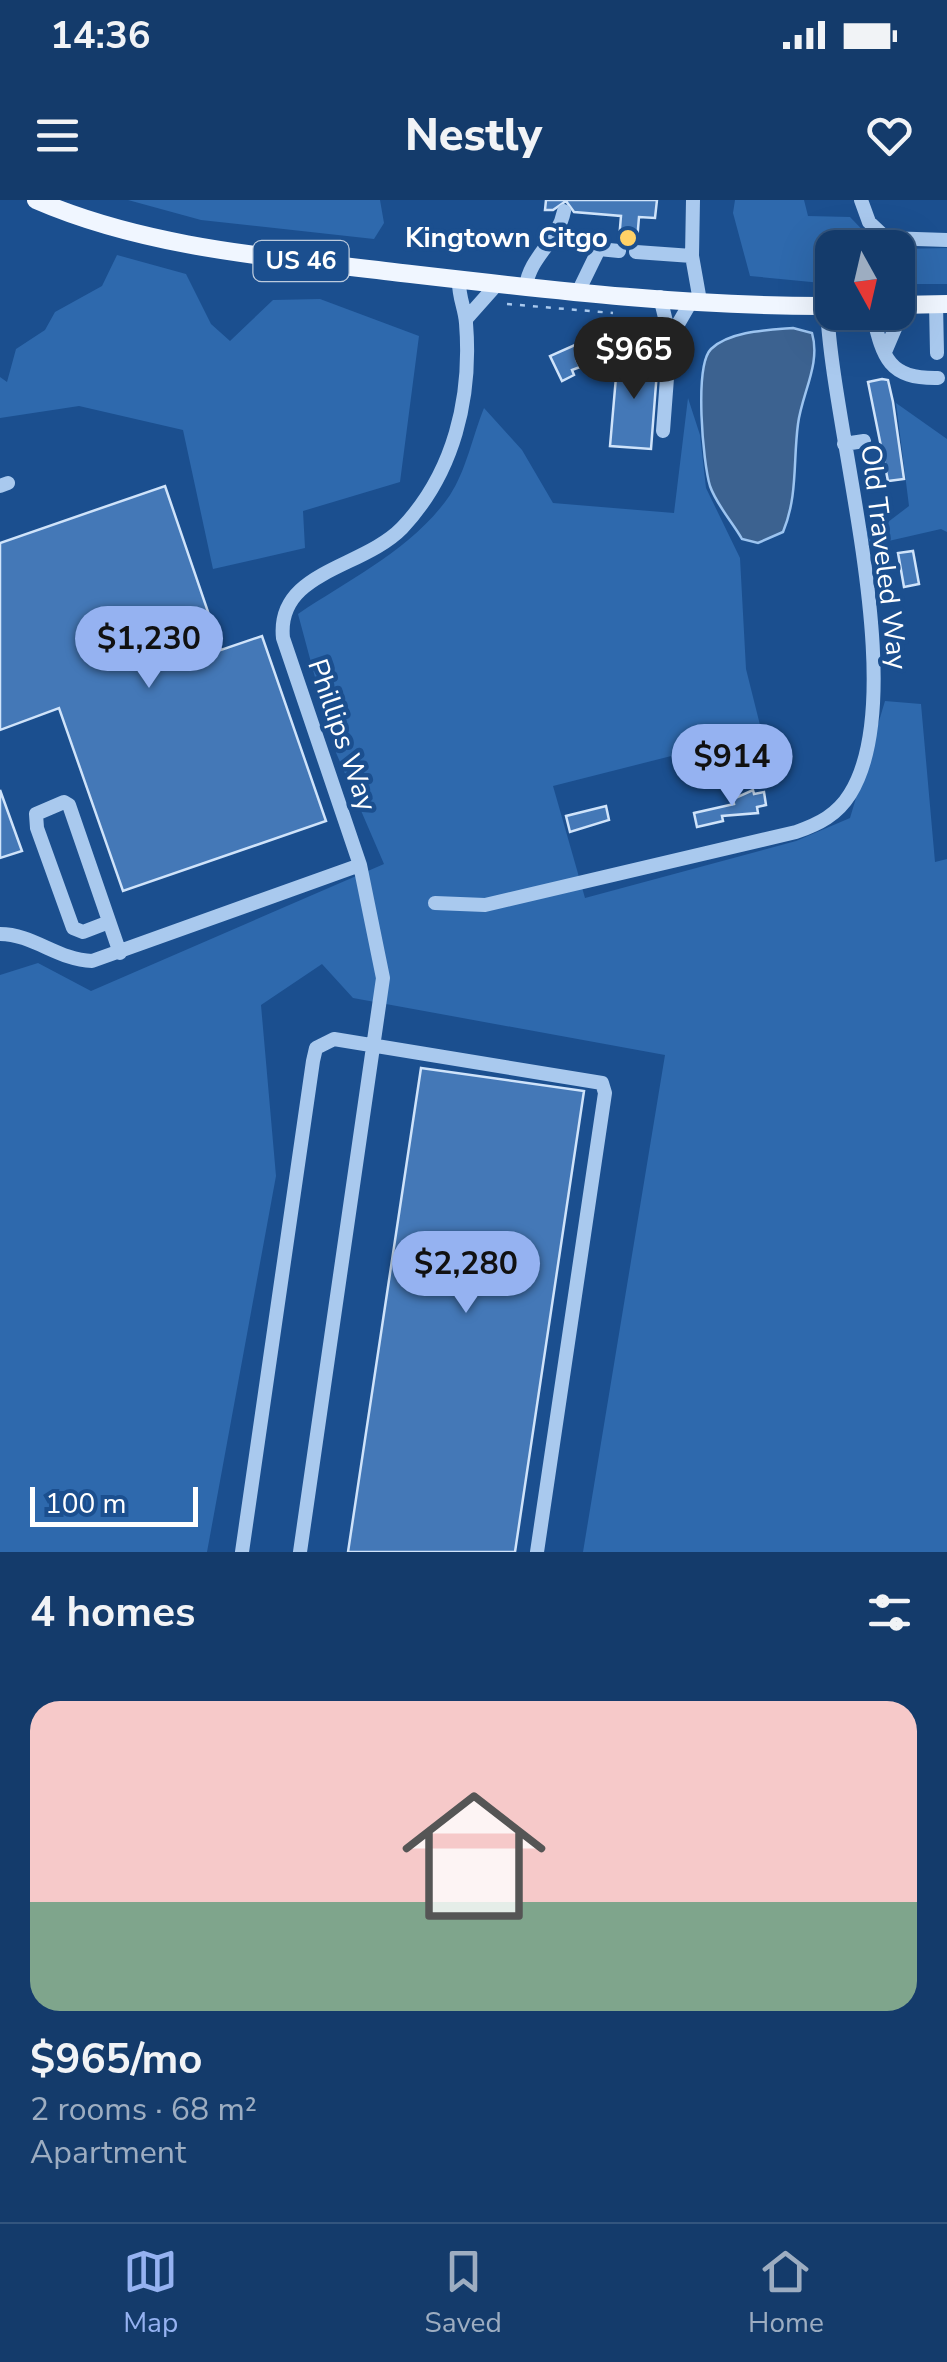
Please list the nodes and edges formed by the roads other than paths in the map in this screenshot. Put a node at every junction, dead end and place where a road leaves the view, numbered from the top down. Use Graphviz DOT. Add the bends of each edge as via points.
graph roads {
  1 [pos="36,200"];
  2 [pos="69,200"];
  3 [pos="693,200"];
  4 [pos="861,200"];
  5 [pos="564,211"];
  6 [pos="107,222"];
  7 [pos="947,240"];
  8 [pos="619,251"];
  9 [pos="636,252"];
  10 [pos="692,256"];
  11 [pos="459,279"];
  12 [pos="498,283"];
  13 [pos="526,286"];
  14 [pos="579,290"];
  15 [pos="660,297"];
  16 [pos="696,300"];
  17 [pos="942,304"];
  18 [pos="815,305"];
  19 [pos="915,305"];
  20 [pos="466,319"];
  21 [pos="830,330"];
  22 [pos="878,330"];
  23 [pos="892,330"];
  24 [pos="670,338"];
  25 [pos="885,352"];
  26 [pos="937,353"];
  27 [pos="850,362"];
  28 [pos="831,363"];
  29 [pos="938,378"];
  30 [pos="663,430"];
  31 [pos="864,441"];
  32 [pos="844,444"];
  33 [pos="360,865"];
  34 [pos="435,903"];
  35 [pos="109,922"];
  36 [pos="0,934"];
  37 [pos="120,953"];
  38 [pos="374,1045"];
  39 [pos="242,1552"];
  40 [pos="300,1552"];
  41 [pos="537,1552"];
  1 -- 6 [label="main road, US 46"];
  2 -- 6 [label="main road, US 46"];
  3 -- 10 [label="street"];
  4 -- 7 [label="street" via="869,222 886,238"];
  5 -- 13 [label="street" via="557,236 528,267"];
  6 -- 11 [label="main road, US 46" via="204,248"];
  8 -- 14 [label="street" via="599,249"];
  9 -- 10 [label="street"];
  10 -- 16 [label="street"];
  11 -- 12 [label="main road, US 46"];
  11 -- 20 [label="street, Phillips Way"];
  12 -- 13 [label="main road, US 46"];
  12 -- 20 [label="street"];
  13 -- 14 [label="main road, US 46"];
  14 -- 15 [label="main road, US 46"];
  15 -- 16 [label="main road, US 46"];
  15 -- 24 [label="street"];
  16 -- 18 [label="main road, US 46"];
  16 -- 24 [label="street"];
  17 -- 19 [label="main road"];
  17 -- 26 [label="street"];
  20 -- 33 [label="street, Phillips Way" via="462,407 438,481 398,532 298,589 282,614 283,638"];
  21 -- 28 [label="street, Old Traveled Way"];
  22 -- 25 [label="street"];
  23 -- 25 [label="street"];
  24 -- 30 [label="street"];
  25 -- 29 [label="street" via="904,376"];
  27 -- 28 [label="street"];
  28 -- 32 [label="street, Old Traveled Way"];
  31 -- 32 [label="street"];
  32 -- 34 [label="street, Old Traveled Way" via="876,677 856,783 841,806 819,824 769,839 485,905"];
  33 -- 37 [label="street"];
  33 -- 38 [label="street, Phillips Way" via="383,978"];
  35 -- 35 [label="street" via="69,805 36,814 73,928 82,932"];
  35 -- 37 [label="street"];
  36 -- 37 [label="street" via="22,936 78,960"];
  38 -- 39 [label="street" via="334,1039 316,1048"];
  38 -- 40 [label="street, Phillips Way"];
  38 -- 41 [label="street" via="602,1083"];
}
